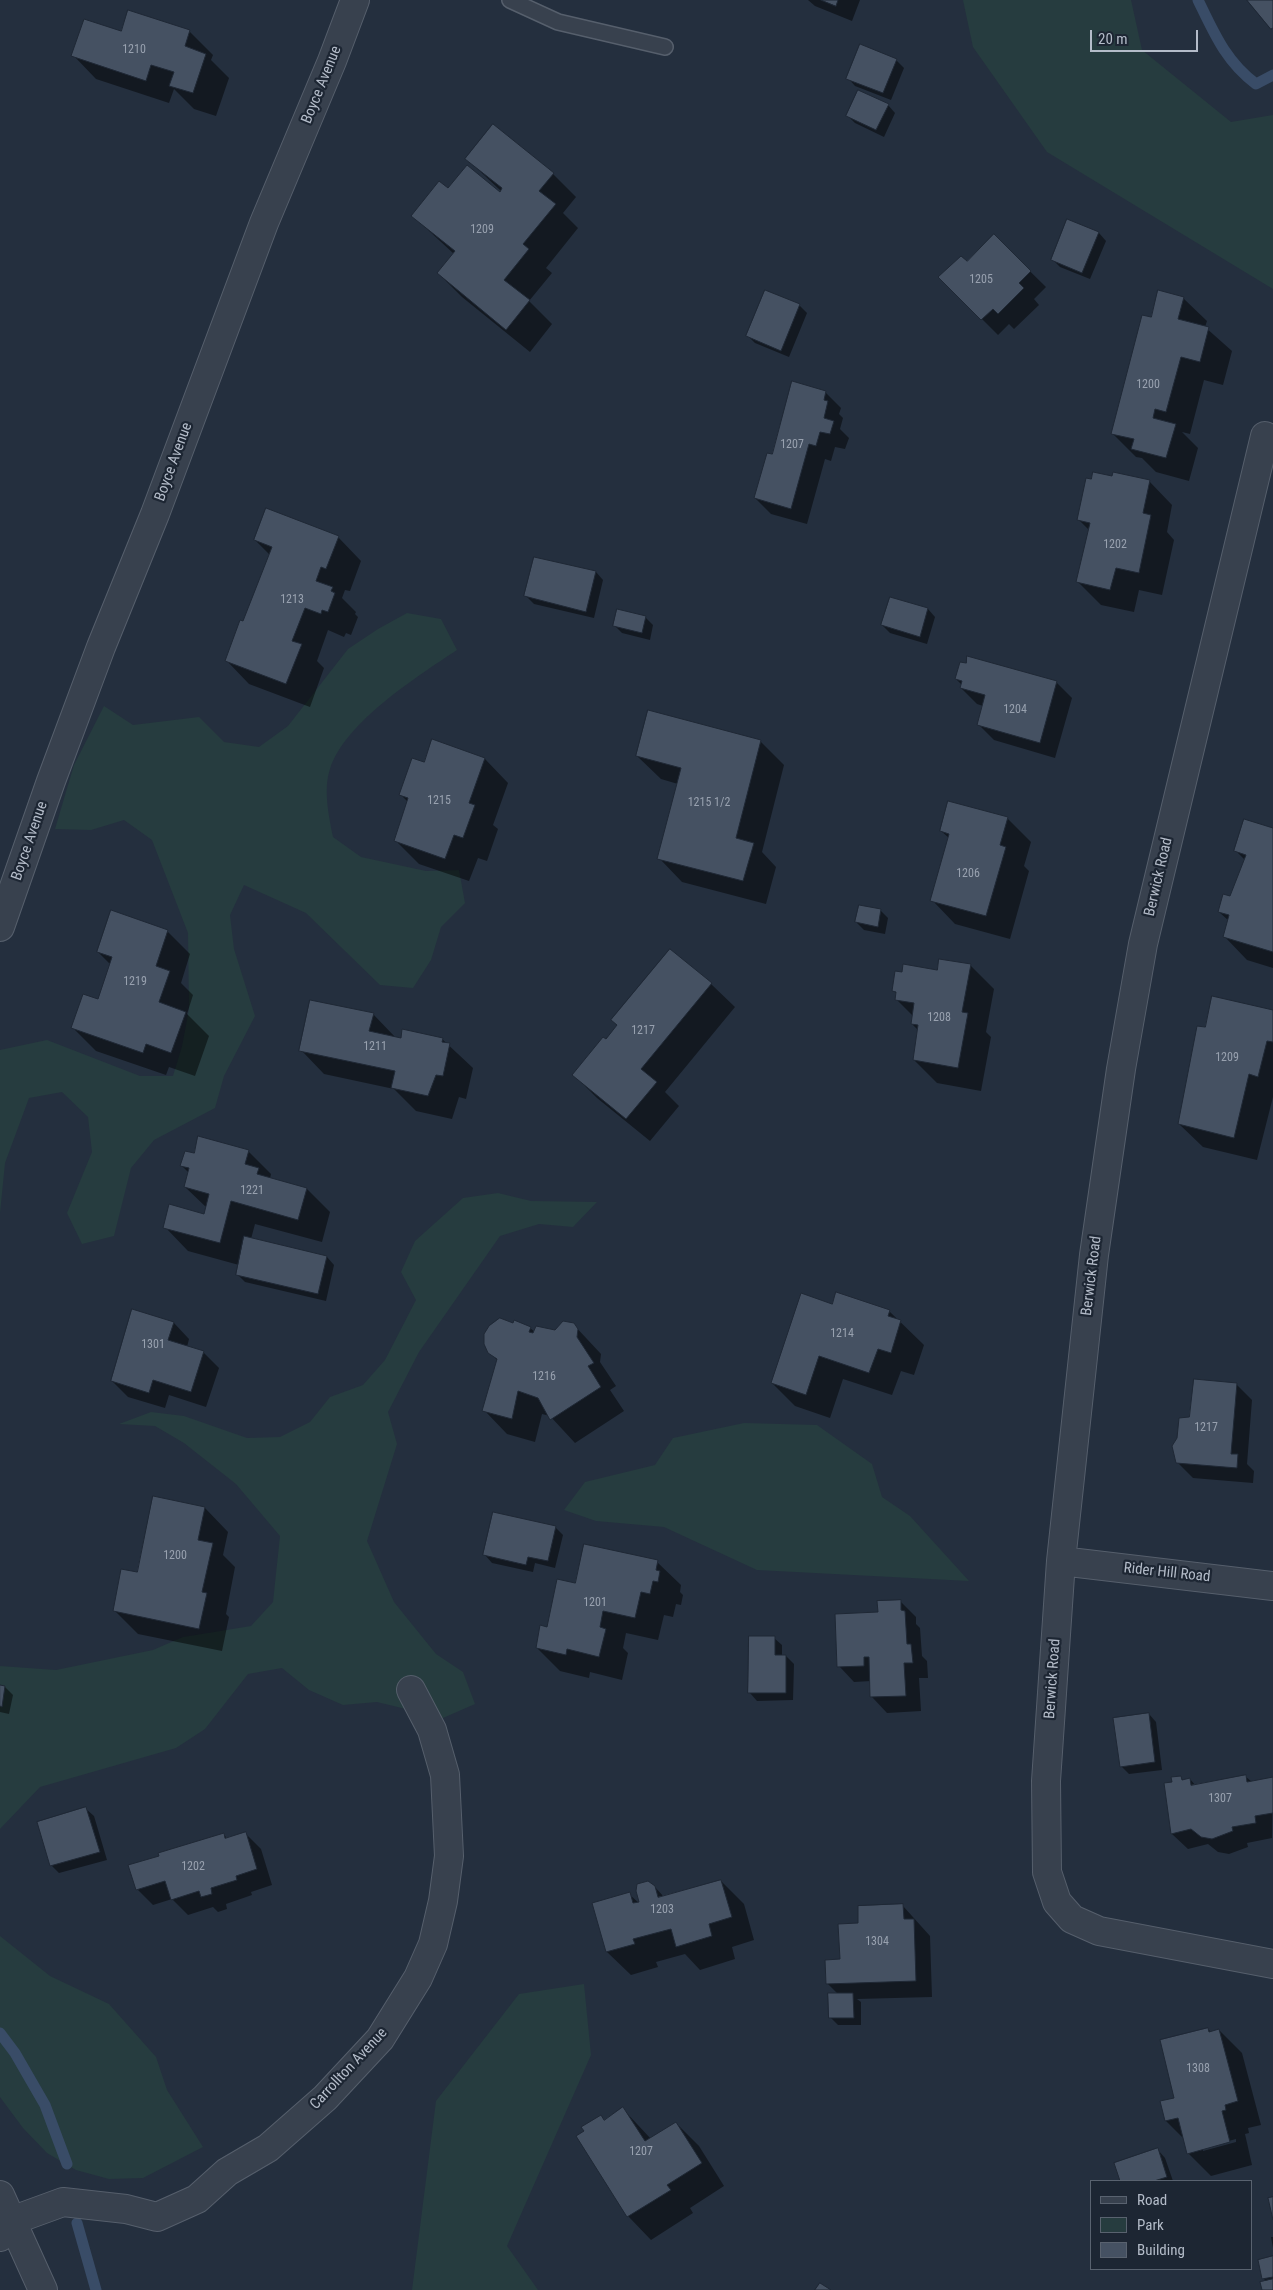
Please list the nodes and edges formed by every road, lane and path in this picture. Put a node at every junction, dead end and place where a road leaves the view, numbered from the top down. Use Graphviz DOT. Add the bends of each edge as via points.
graph roads {
  1 [pos="355,0"];
  2 [pos="510,0"];
  3 [pos="664,47"];
  4 [pos="1265,436"];
  5 [pos="0,927"];
  6 [pos="1060,1561"];
  7 [pos="1273,1586"];
  8 [pos="410,1690"];
  9 [pos="1273,1964"];
  10 [pos="0,2196"];
  11 [pos="6,2229"];
  12 [pos="43,2290"];
  1 -- 5 [label="street, Boyce Avenue" via="257,241 58,763"];
  2 -- 3 [label="lane" via="558,22"];
  4 -- 6 [label="street, Berwick Road" via="1143,944 1120,1069 1094,1255"];
  6 -- 7 [label="street, Rider Hill Road"];
  6 -- 9 [label="street, Berwick Road" via="1046,1781 1047,1872 1057,1902 1072,1919 1099,1931"];
  8 -- 11 [label="street, Carrollton Avenue" via="432,1730 445,1775 449,1856 433,1944 418,1978 380,2039 325,2098 282,2136 227,2172 197,2199 157,2217 126,2209 63,2202"];
  10 -- 11 [label="street"];
  11 -- 12 [label="street"];
}
